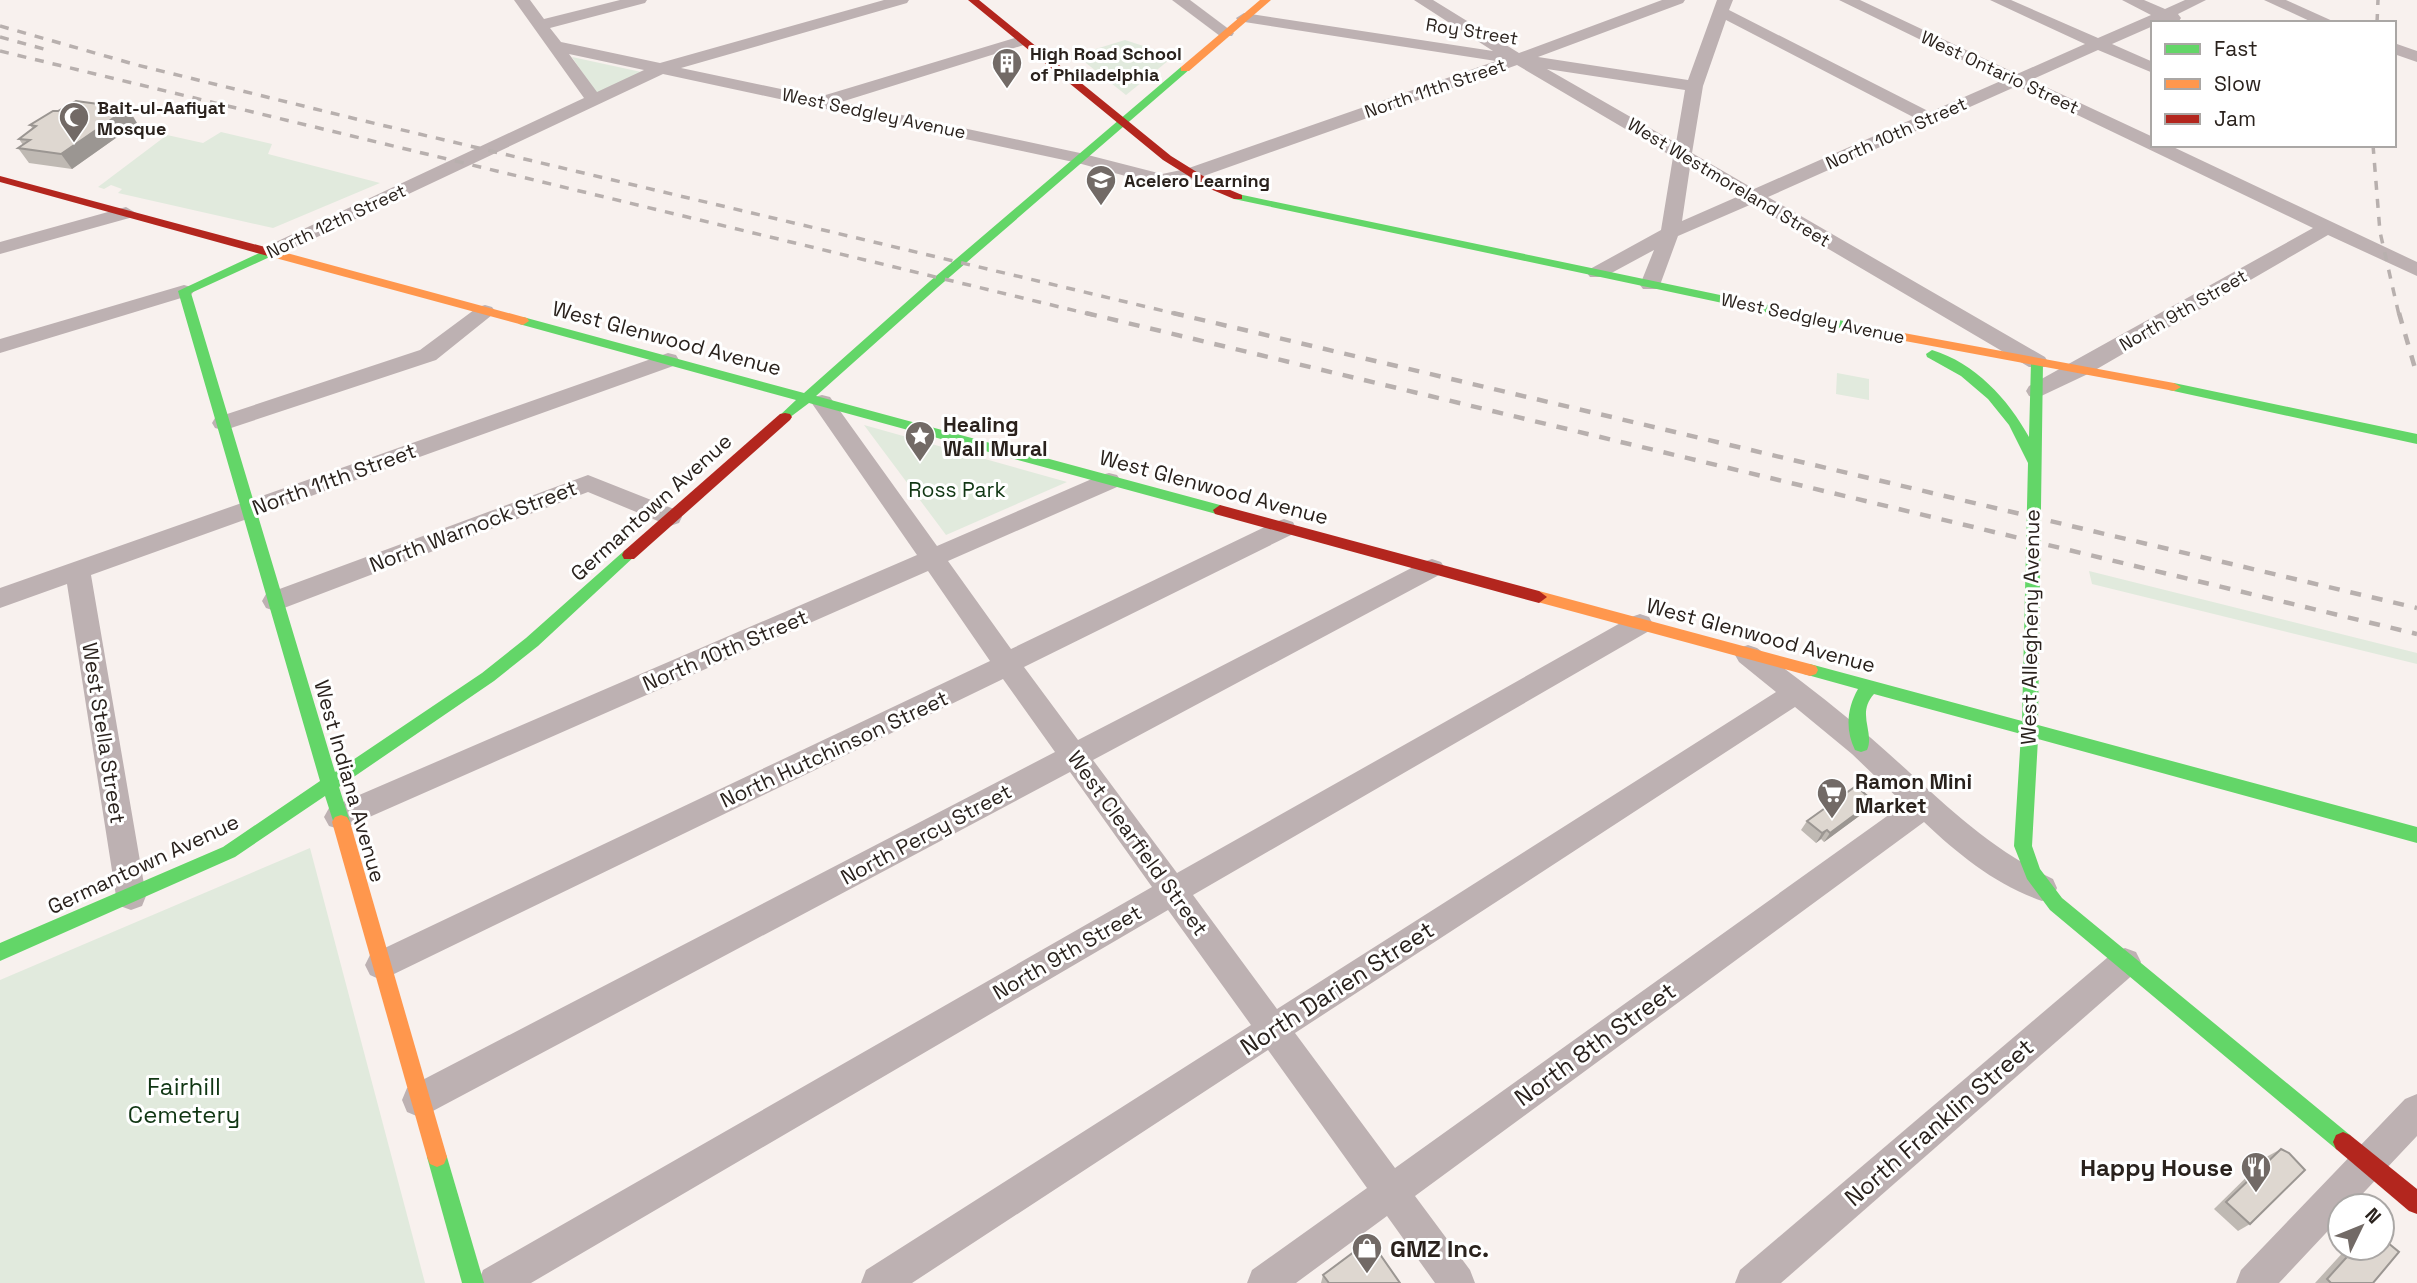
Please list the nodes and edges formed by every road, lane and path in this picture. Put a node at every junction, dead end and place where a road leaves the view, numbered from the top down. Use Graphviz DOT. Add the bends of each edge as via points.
graph roads {
  1 [pos="522,0"];
  2 [pos="901,0"];
  3 [pos="973,0"];
  4 [pos="1180,0"];
  5 [pos="1266,0"];
  6 [pos="1422,0"];
  7 [pos="1677,0"];
  8 [pos="1847,0"];
  9 [pos="1998,0"];
  10 [pos="2130,0"];
  11 [pos="2198,0"];
  12 [pos="2272,0"];
  13 [pos="634,1"];
  14 [pos="1724,6"];
  15 [pos="2164,14"];
  16 [pos="1244,18"];
  17 [pos="2180,21"];
  18 [pos="2324,21"];
  19 [pos="541,25"];
  20 [pos="1226,33"];
  21 [pos="1021,41"];
  22 [pos="2097,44"];
  23 [pos="555,46"];
  24 [pos="2396,49"];
  25 [pos="2417,57"];
  26 [pos="1518,59"];
  27 [pos="2151,67"];
  28 [pos="662,68"];
  29 [pos="2017,80"];
  30 [pos="1694,86"];
  31 [pos="594,100"];
  32 [pos="823,102"];
  33 [pos="1930,119"];
  34 [pos="1122,121"];
  35 [pos="2151,144"];
  36 [pos="2158,147"];
  37 [pos="1682,154"];
  38 [pos="1080,158"];
  39 [pos="1191,174"];
  40 [pos="0,179"];
  41 [pos="1752,197"];
  42 [pos="126,214"];
  43 [pos="2328,227"];
  44 [pos="1670,233"];
  45 [pos="0,248"];
  46 [pos="270,252"];
  47 [pos="2417,270"];
  48 [pos="1597,273"];
  49 [pos="1650,285"];
  50 [pos="184,291"];
  51 [pos="485,311"];
  52 [pos="1865,330"];
  53 [pos="0,346"];
  54 [pos="668,360"];
  55 [pos="2037,362"];
  56 [pos="2082,368"];
  57 [pos="2037,391"];
  58 [pos="814,400"];
  59 [pos="223,423"];
  60 [pos="2417,439"];
  61 [pos="2033,468"];
  62 [pos="1110,481"];
  63 [pos="249,509"];
  64 [pos="670,517"];
  65 [pos="1283,528"];
  66 [pos="934,560"];
  67 [pos="1432,568"];
  68 [pos="78,570"];
  69 [pos="0,598"];
  70 [pos="275,601"];
  71 [pos="1640,624"];
  72 [pos="1746,654"];
  73 [pos="1007,664"];
  74 [pos="1870,687"];
  75 [pos="1795,692"];
  76 [pos="2030,729"];
  77 [pos="1861,745"];
  78 [pos="1075,756"];
  79 [pos="330,785"];
  80 [pos="1925,805"];
  81 [pos="339,817"];
  82 [pos="2417,835"];
  83 [pos="2042,888"];
  84 [pos="1173,891"];
  85 [pos="131,896"];
  86 [pos="0,951"];
  87 [pos="2125,962"];
  88 [pos="381,965"];
  89 [pos="1274,1028"];
  90 [pos="419,1100"];
  91 [pos="2417,1111"];
  92 [pos="2369,1163"];
  93 [pos="1391,1192"];
  94 [pos="2417,1203"];
  95 [pos="473,1283"];
  96 [pos="496,1283"];
  97 [pos="879,1283"];
  98 [pos="1265,1283"];
  99 [pos="1457,1283"];
  100 [pos="1753,1283"];
  101 [pos="2254,1283"];
  1 -- 19 [label="street"];
  2 -- 28 [label="street, North 12th Street"];
  3 -- 21 [label="main road"];
  4 -- 20 [label="street"];
  5 -- 16 [label="main road, Germantown Avenue"];
  6 -- 26 [label="street, West Westmoreland Street"];
  7 -- 26 [label="street, North 11th Street"];
  8 -- 29 [label="street, West Ontario Street"];
  9 -- 22 [label="street"];
  10 -- 15 [label="street"];
  11 -- 15 [label="street, North 10th Street"];
  12 -- 18 [label="street"];
  13 -- 19 [label="street"];
  14 -- 30 [label="street"];
  14 -- 33 [label="street"];
  15 -- 17 [label="street"];
  15 -- 22 [label="street, North 10th Street"];
  16 -- 20 [label="main road, Germantown Avenue"];
  16 -- 26 [label="street, Roy Street"];
  19 -- 23 [label="street"];
  20 -- 34 [label="main road, Germantown Avenue"];
  21 -- 32 [label="street"];
  21 -- 34 [label="main road"];
  22 -- 27 [label="street"];
  22 -- 29 [label="street, North 10th Street"];
  23 -- 28 [label="street, West Sedgley Avenue"];
  23 -- 31 [label="street"];
  24 -- 25 [label="street"];
  26 -- 30 [label="street, Roy Street"];
  26 -- 37 [label="street, West Westmoreland Street"];
  26 -- 39 [label="street, North 11th Street"];
  28 -- 31 [label="street, North 12th Street"];
  28 -- 32 [label="street, West Sedgley Avenue"];
  29 -- 33 [label="street, North 10th Street"];
  29 -- 35 [label="street, West Ontario Street"];
  30 -- 37 [label="street"];
  31 -- 46 [label="street, North 12th Street"];
  32 -- 38 [label="street, West Sedgley Avenue"];
  33 -- 41 [label="street, North 10th Street"];
  34 -- 38 [label="main road, Germantown Avenue"];
  34 -- 39 [label="main road"];
  36 -- 43 [label="street, West Ontario Street"];
  37 -- 41 [label="street, West Westmoreland Street"];
  37 -- 44 [label="street"];
  38 -- 39 [label="street, West Sedgley Avenue" via="1162,180"];
  38 -- 58 [label="main road, Germantown Avenue"];
  39 -- 48 [label="main road, West Sedgley Avenue" via="1244,199"];
  40 -- 42 [label="main road, West Glenwood Avenue"];
  41 -- 44 [label="street, North 10th Street"];
  41 -- 55 [label="street, West Westmoreland Street"];
  42 -- 45 [label="street"];
  42 -- 46 [label="main road, West Glenwood Avenue"];
  43 -- 47 [label="street, West Ontario Street"];
  43 -- 56 [label="street, North 9th Street"];
  44 -- 48 [label="street, North 10th Street"];
  44 -- 49 [label="street"];
  46 -- 50 [label="main road, North 12th Street"];
  46 -- 51 [label="main road, West Glenwood Avenue"];
  48 -- 49 [label="main road, West Sedgley Avenue"];
  49 -- 52 [label="main road, West Sedgley Avenue"];
  50 -- 53 [label="street, North 12th Street"];
  50 -- 59 [label="main road, West Indiana Avenue"];
  51 -- 54 [label="main road, West Glenwood Avenue"];
  51 -- 59 [label="street" via="428,355"];
  52 -- 55 [label="main road, West Sedgley Avenue"];
  52 -- 61 [label="main road" via="1970,372 1999,399 2022,431"];
  54 -- 58 [label="main road, West Glenwood Avenue"];
  54 -- 63 [label="street, North 11th Street"];
  55 -- 56 [label="main road, West Sedgley Avenue"];
  55 -- 57 [label="main road, West Allegheny Avenue"];
  56 -- 57 [label="street, North 9th Street"];
  56 -- 60 [label="main road, West Sedgley Avenue"];
  57 -- 61 [label="main road, West Allegheny Avenue"];
  58 -- 62 [label="main road, West Glenwood Avenue"];
  58 -- 64 [label="main road, Germantown Avenue"];
  58 -- 66 [label="street, West Clearfield Street"];
  59 -- 63 [label="main road, West Indiana Avenue"];
  61 -- 76 [label="main road, West Allegheny Avenue"];
  62 -- 65 [label="main road, West Glenwood Avenue"];
  62 -- 66 [label="street, North 10th Street"];
  63 -- 68 [label="street, North 11th Street"];
  63 -- 70 [label="main road, West Indiana Avenue"];
  64 -- 70 [label="street, North Warnock Street" via="588,483"];
  64 -- 79 [label="main road, Germantown Avenue" via="510,659"];
  65 -- 67 [label="main road, West Glenwood Avenue"];
  65 -- 73 [label="street, North Hutchinson Street"];
  66 -- 73 [label="street, West Clearfield Street"];
  66 -- 81 [label="street, North 10th Street"];
  67 -- 71 [label="main road, West Glenwood Avenue"];
  67 -- 78 [label="street, North Percy Street"];
  68 -- 69 [label="street, North 11th Street"];
  68 -- 85 [label="street, West Stella Street"];
  70 -- 79 [label="main road, West Indiana Avenue"];
  71 -- 72 [label="main road, West Glenwood Avenue"];
  71 -- 84 [label="street, North 9th Street"];
  72 -- 74 [label="main road, West Glenwood Avenue"];
  72 -- 75 [label="street, West Allegheny Avenue"];
  73 -- 78 [label="street, West Clearfield Street"];
  73 -- 88 [label="street, North Hutchinson Street"];
  74 -- 76 [label="main road, West Glenwood Avenue"];
  74 -- 77 [label="main road" via="1857,703"];
  75 -- 77 [label="street, West Allegheny Avenue"];
  75 -- 89 [label="street, North Darien Street"];
  76 -- 82 [label="main road, West Glenwood Avenue"];
  76 -- 83 [label="main road, West Allegheny Avenue" via="2023,846"];
  77 -- 80 [label="street, West Allegheny Avenue"];
  78 -- 84 [label="street, West Clearfield Street"];
  78 -- 90 [label="street, North Percy Street"];
  79 -- 81 [label="main road, West Indiana Avenue"];
  79 -- 85 [label="main road, Germantown Avenue" via="229,852"];
  80 -- 83 [label="street, West Allegheny Avenue" via="2014,877"];
  80 -- 93 [label="street, North 8th Street"];
  81 -- 88 [label="main road, West Indiana Avenue"];
  83 -- 87 [label="main road, West Allegheny Avenue"];
  84 -- 89 [label="street, West Clearfield Street"];
  84 -- 96 [label="street, North 9th Street"];
  85 -- 86 [label="main road, Germantown Avenue"];
  87 -- 92 [label="main road, West Allegheny Avenue"];
  87 -- 100 [label="street, North Franklin Street"];
  88 -- 90 [label="main road, West Indiana Avenue"];
  89 -- 93 [label="street, West Clearfield Street"];
  89 -- 97 [label="street, North Darien Street"];
  90 -- 95 [label="main road, West Indiana Avenue"];
  91 -- 92 [label="street"];
  92 -- 94 [label="main road, West Allegheny Avenue"];
  92 -- 101 [label="street"];
  93 -- 98 [label="street, North 8th Street"];
  93 -- 99 [label="street, West Clearfield Street"];
}
